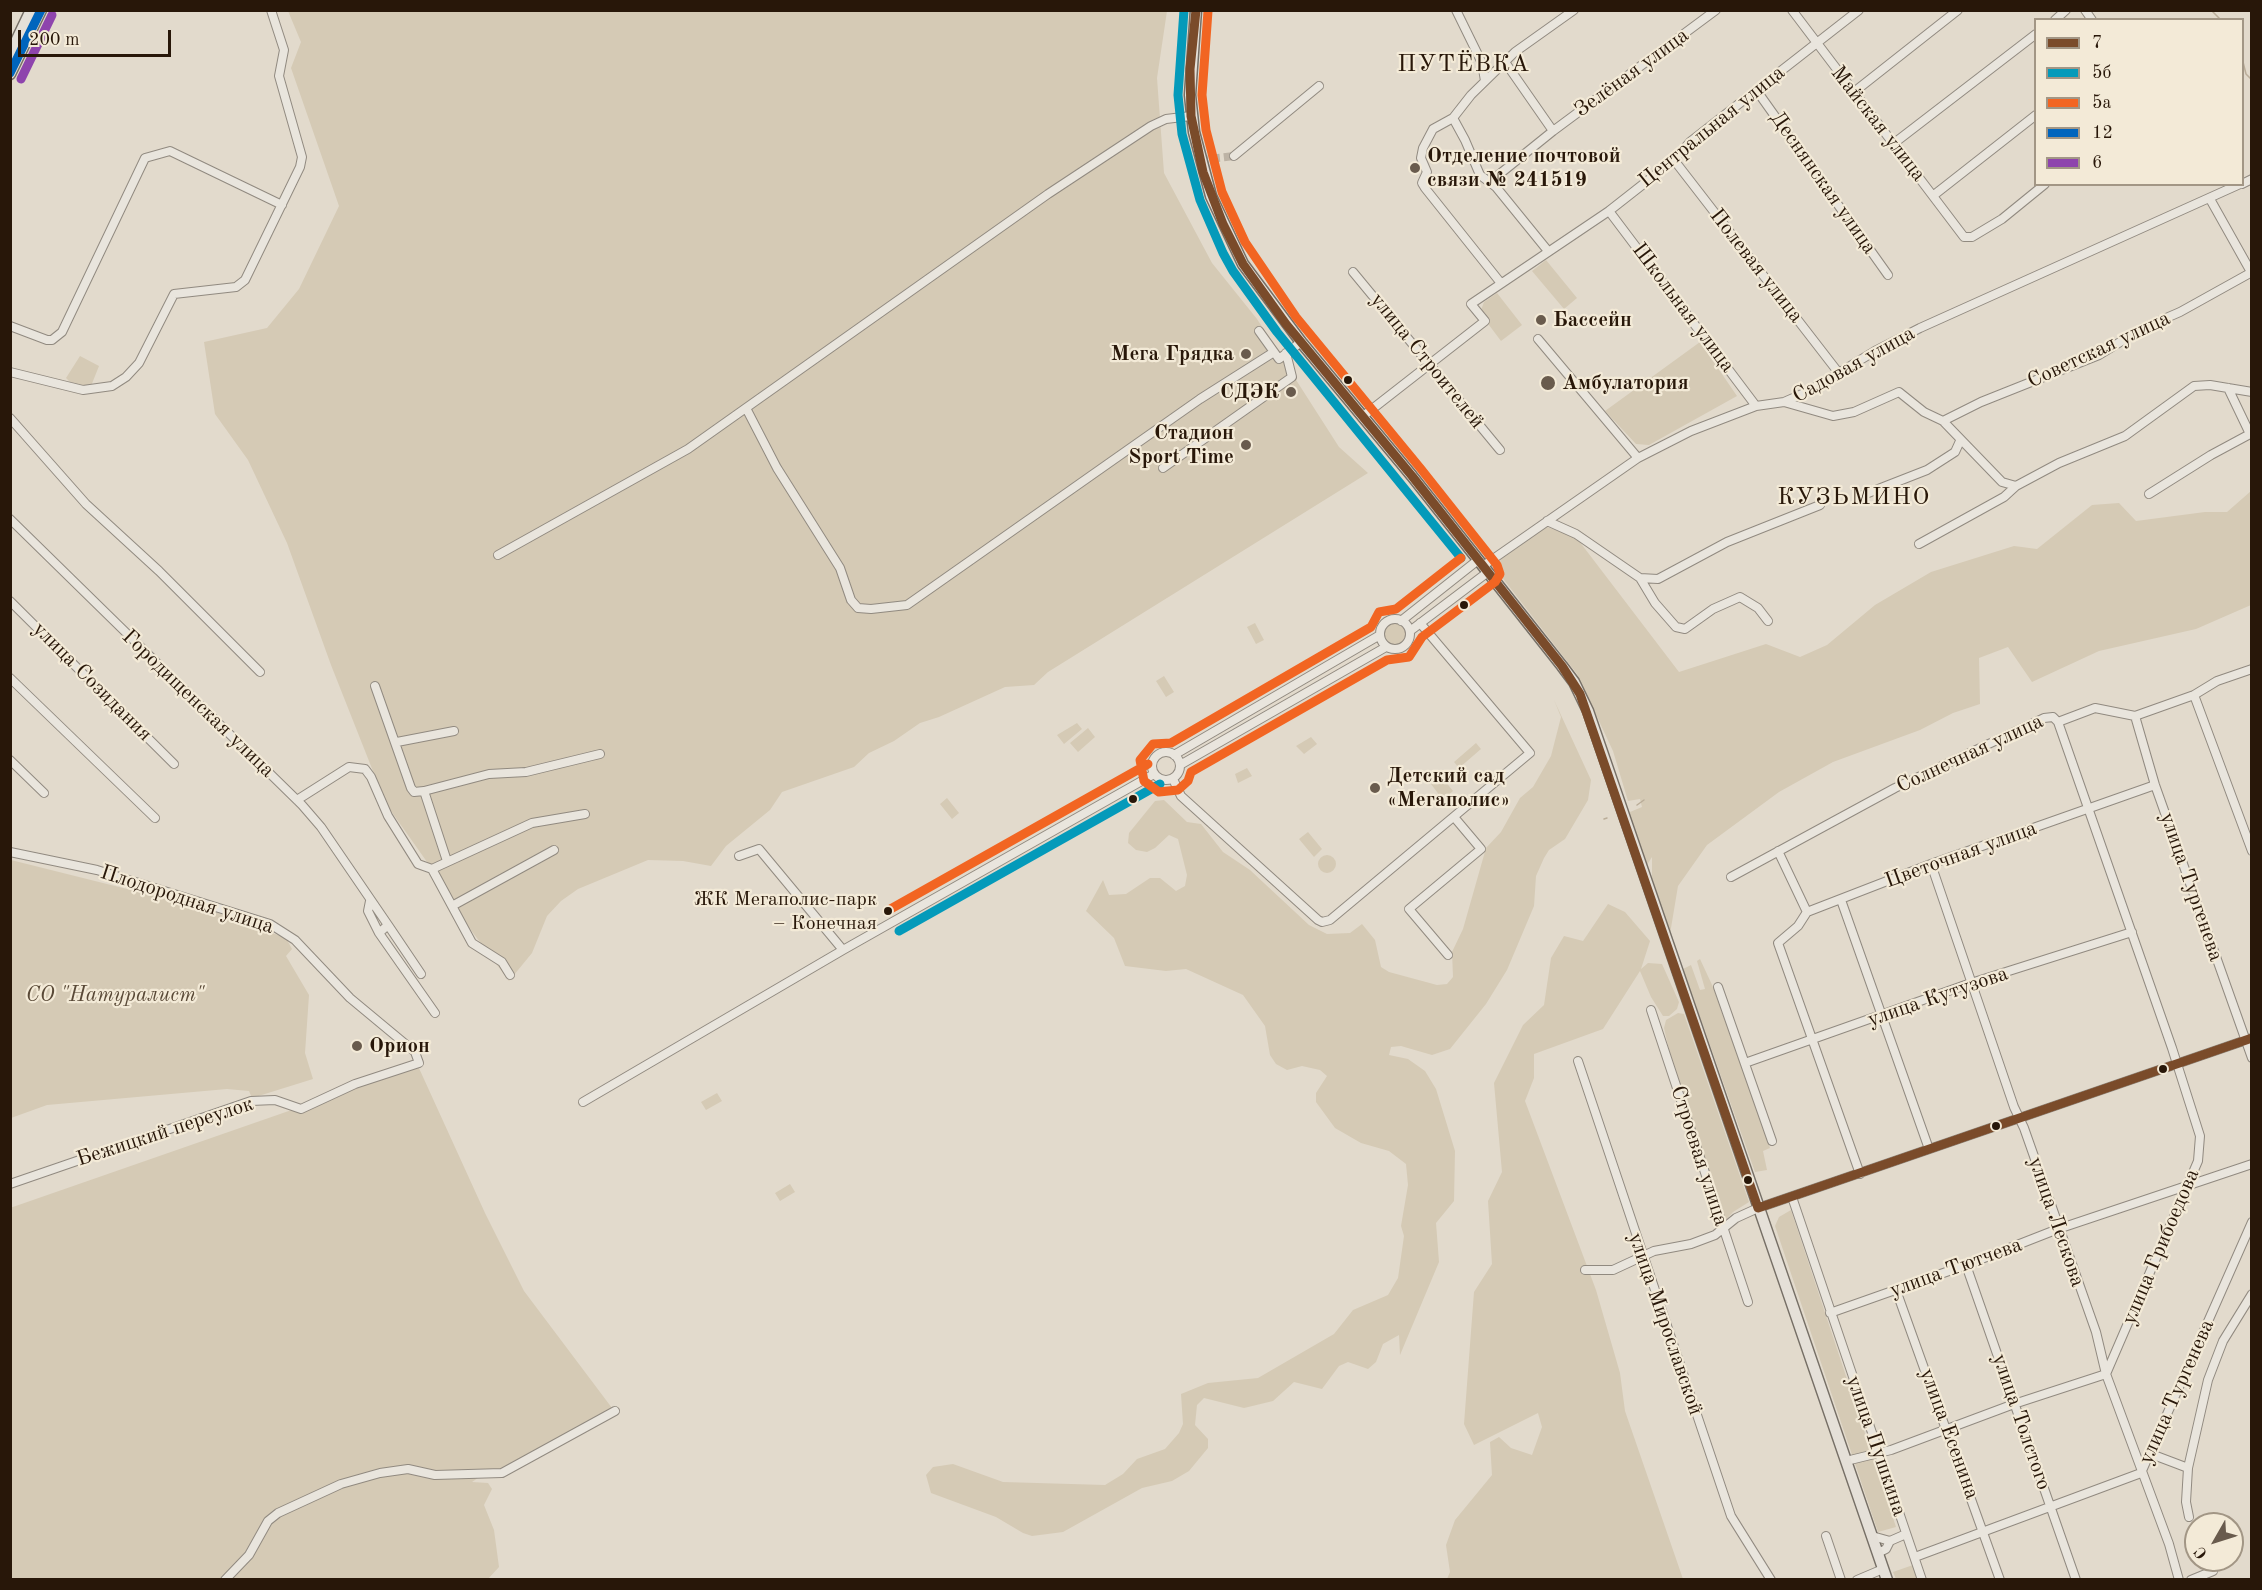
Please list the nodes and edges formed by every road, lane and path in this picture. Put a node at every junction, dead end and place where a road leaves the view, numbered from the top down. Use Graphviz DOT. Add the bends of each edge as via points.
graph roads {
  1 [pos="31,10"];
  2 [pos="41,10"];
  3 [pos="271,10"];
  4 [pos="1196,10"];
  5 [pos="1456,10"];
  6 [pos="1574,10"];
  7 [pos="1716,10"];
  8 [pos="1792,10"];
  9 [pos="1859,10"];
  10 [pos="1958,10"];
  11 [pos="2034,36"];
  12 [pos="1816,45"];
  13 [pos="10,54"];
  14 [pos="1505,62"];
  15 [pos="1482,63"];
  16 [pos="1498,69"];
  17 [pos="10,74"];
  18 [pos="1485,81"];
  19 [pos="1319,86"];
  20 [pos="1757,91"];
  21 [pos="1854,92"];
  22 [pos="1191,116"];
  23 [pos="2034,117"];
  24 [pos="1453,118"];
  25 [pos="1550,133"];
  26 [pos="1893,144"];
  27 [pos="1234,156"];
  28 [pos="1674,160"];
  29 [pos="1491,181"];
  30 [pos="2043,186"];
  31 [pos="2237,186"];
  32 [pos="1934,195"];
  33 [pos="2210,199"];
  34 [pos="282,205"];
  35 [pos="1609,211"];
  36 [pos="1548,251"];
  37 [pos="1353,272"];
  38 [pos="2251,272"];
  39 [pos="1888,275"];
  40 [pos="1500,282"];
  41 [pos="10,326"];
  42 [pos="1259,331"];
  43 [pos="1538,339"];
  44 [pos="1301,342"];
  45 [pos="1274,352"];
  46 [pos="1286,353"];
  47 [pos="1429,364"];
  48 [pos="10,372"];
  49 [pos="1838,372"];
  50 [pos="2228,388"];
  51 [pos="2252,392"];
  52 [pos="1785,402"];
  53 [pos="1756,406"];
  54 [pos="746,408"];
  55 [pos="1362,417"];
  56 [pos="10,418"];
  57 [pos="1943,421"];
  58 [pos="1960,441"];
  59 [pos="1500,450"];
  60 [pos="1638,458"];
  61 [pos="1163,468"];
  62 [pos="2016,486"];
  63 [pos="2149,494"];
  64 [pos="1863,495"];
  65 [pos="1820,505"];
  66 [pos="10,519"];
  67 [pos="1547,521"];
  68 [pos="1919,544"];
  69 [pos="498,555"];
  70 [pos="1483,566"];
  71 [pos="1640,578"];
  72 [pos="10,601"];
  73 [pos="1401,621"];
  74 [pos="1768,621"];
  75 [pos="1420,623"];
  76 [pos="1410,631"];
  77 [pos="1380,635"];
  78 [pos="1386,647"];
  79 [pos="2252,669"];
  80 [pos="260,672"];
  81 [pos="10,678"];
  82 [pos="375,686"];
  83 [pos="2194,694"];
  84 [pos="2135,716"];
  85 [pos="2058,722"];
  86 [pos="454,731"];
  87 [pos="397,742"];
  88 [pos="600,754"];
  89 [pos="1174,754"];
  90 [pos="10,760"];
  91 [pos="174,764"];
  92 [pos="1180,765"];
  93 [pos="1154,774"];
  94 [pos="1173,779"];
  95 [pos="2155,784"];
  96 [pos="424,791"];
  97 [pos="44,793"];
  98 [pos="297,800"];
  99 [pos="2089,810"];
  100 [pos="585,814"];
  101 [pos="1454,817"];
  102 [pos="155,818"];
  103 [pos="554,850"];
  104 [pos="2252,850"];
  105 [pos="1778,851"];
  106 [pos="10,852"];
  107 [pos="739,856"];
  108 [pos="447,861"];
  109 [pos="1931,864"];
  110 [pos="432,868"];
  111 [pos="1731,877"];
  112 [pos="1840,900"];
  113 [pos="370,901"];
  114 [pos="452,906"];
  115 [pos="1807,912"];
  116 [pos="388,925"];
  117 [pos="2132,932"];
  118 [pos="379,933"];
  119 [pos="843,950"];
  120 [pos="1448,955"];
  121 [pos="421,974"];
  122 [pos="510,975"];
  123 [pos="1971,983"];
  124 [pos="1718,987"];
  125 [pos="1651,1010"];
  126 [pos="435,1013"];
  127 [pos="1881,1016"];
  128 [pos="2248,1039"];
  129 [pos="1812,1040"];
  130 [pos="2252,1058"];
  131 [pos="1578,1061"];
  132 [pos="419,1063"];
  133 [pos="1745,1063"];
  134 [pos="2176,1063"];
  135 [pos="583,1102"];
  136 [pos="2020,1118"];
  137 [pos="1772,1141"];
  138 [pos="1929,1149"];
  139 [pos="2252,1164"];
  140 [pos="1860,1174"];
  141 [pos="10,1184"];
  142 [pos="2187,1186"];
  143 [pos="1792,1197"];
  144 [pos="1758,1208"];
  145 [pos="2252,1222"];
  146 [pos="1723,1229"];
  147 [pos="2058,1229"];
  148 [pos="1643,1258"];
  149 [pos="1966,1265"];
  150 [pos="1585,1270"];
  151 [pos="1896,1290"];
  152 [pos="2252,1294"];
  153 [pos="1748,1302"];
  154 [pos="1830,1313"];
  155 [pos="2106,1374"];
  156 [pos="2014,1404"];
  157 [pos="615,1411"];
  158 [pos="1947,1428"];
  159 [pos="1877,1451"];
  160 [pos="2151,1454"];
  161 [pos="1846,1461"];
  162 [pos="2188,1468"];
  163 [pos="2141,1473"];
  164 [pos="2050,1505"];
  165 [pos="2188,1512"];
  166 [pos="1983,1530"];
  167 [pos="1906,1534"];
  168 [pos="1826,1536"];
  169 [pos="1872,1536"];
  170 [pos="1890,1540"];
  171 [pos="1878,1553"];
  172 [pos="1915,1557"];
  173 [pos="2211,1572"];
  174 [pos="1885,1574"];
  175 [pos="225,1580"];
  176 [pos="1771,1580"];
  177 [pos="1841,1580"];
  178 [pos="1857,1580"];
  179 [pos="1922,1580"];
  180 [pos="2000,1580"];
  181 [pos="2076,1580"];
  182 [pos="2179,1580"];
  183 [pos="2191,1580"];
  1 -- 13 [label="main road"];
  2 -- 17 [label="main road"];
  3 -- 34 [label="street" via="284,50 279,76 302,157"];
  4 -- 22 [label="main road" via="1190,69"];
  5 -- 15 [label="street"];
  6 -- 14 [label="street"];
  7 -- 25 [label="street, Зелёная улица"];
  8 -- 12 [label="street, Майская улица"];
  9 -- 12 [label="street, Центральная улица"];
  10 -- 21 [label="street"];
  11 -- 26 [label="street"];
  12 -- 20 [label="street, Центральная улица"];
  12 -- 21 [label="street, Майская улица"];
  14 -- 16 [label="street"];
  14 -- 25 [label="street"];
  15 -- 16 [label="street" via="1492,70"];
  15 -- 18 [label="street"];
  16 -- 18 [label="street"];
  18 -- 24 [label="street"];
  19 -- 27 [label="street"];
  20 -- 28 [label="street, Центральная улица" via="1690,142"];
  20 -- 39 [label="street, Деснянская улица"];
  21 -- 26 [label="street, Майская улица"];
  22 -- 44 [label="main road" via="1203,172 1223,224 1243,264"];
  22 -- 54 [label="street" via="1166,119 1151,126 1048,194"];
  23 -- 32 [label="street"];
  24 -- 29 [label="street" via="1480,175"];
  24 -- 40 [label="street" via="1430,133 1420,158 1427,172 1422,183"];
  25 -- 29 [label="street, Зелёная улица"];
  26 -- 32 [label="street, Майская улица"];
  28 -- 35 [label="street, Центральная улица"];
  28 -- 49 [label="street, Полевая улица"];
  29 -- 36 [label="street"];
  30 -- 32 [label="street, Майская улица" via="1972,237 1964,237"];
  31 -- 33 [label="street, Садовая улица"];
  33 -- 38 [label="street"];
  33 -- 49 [label="street, Садовая улица" via="1920,328"];
  34 -- 41 [label="street" via="170,151 145,158 62,332 47,340"];
  34 -- 48 [label="street" via="245,280 236,286 174,294 139,363 119,382 83,390"];
  35 -- 36 [label="street, Центральная улица"];
  35 -- 53 [label="street, Школьная улица"];
  36 -- 40 [label="street, Центральная улица"];
  37 -- 47 [label="street, улица Строителей"];
  38 -- 57 [label="street, Советская улица" via="2099,355"];
  40 -- 47 [label="street, Центральная улица" via="1472,304 1485,321"];
  42 -- 45 [label="street"];
  43 -- 60 [label="street"];
  44 -- 46 [label="street"];
  44 -- 55 [label="main road"];
  45 -- 46 [label="street" via="1279,359"];
  45 -- 54 [label="street" via="1200,399 907,605 871,609 858,608 851,600 840,568 777,468"];
  46 -- 61 [label="street" via="1292,377"];
  47 -- 55 [label="street, Центральная улица"];
  47 -- 59 [label="street, улица Строителей"];
  49 -- 52 [label="street, Садовая улица" via="1809,392"];
  50 -- 51 [label="street"];
  50 -- 62 [label="street" via="2194,386 2125,436"];
  50 -- 63 [label="street" via="2250,434"];
  52 -- 53 [label="street, Садовая улица"];
  52 -- 57 [label="street" via="1833,416 1854,412 1899,392"];
  53 -- 60 [label="street, Садовая улица" via="1691,431"];
  54 -- 69 [label="street" via="688,449"];
  55 -- 70 [label="main road"];
  56 -- 80 [label="street" via="86,504"];
  57 -- 58 [label="street"];
  58 -- 62 [label="street" via="2002,482"];
  58 -- 64 [label="street" via="1955,452 1927,470"];
  60 -- 67 [label="street, Садовая улица"];
  62 -- 68 [label="street" via="2004,497"];
  65 -- 71 [label="street" via="1727,542 1658,579"];
  66 -- 98 [label="street, Городищенская улица"];
  67 -- 70 [label="street, Садовая улица"];
  67 -- 71 [label="street" via="1576,534"];
  70 -- 73 [label="street"];
  70 -- 75 [label="street"];
  70 -- 144 [label="main road" via="1574,682 1588,711"];
  71 -- 74 [label="street" via="1676,627 1685,629 1713,609 1740,597 1758,608"];
  72 -- 91 [label="street, улица Созидания"];
  73 -- 76 [label="street"];
  73 -- 77 [label="street" via="1386,622"];
  75 -- 76 [label="street"];
  75 -- 101 [label="street" via="1530,753"];
  76 -- 78 [label="street" via="1403,647"];
  77 -- 78 [label="street"];
  77 -- 89 [label="street"];
  78 -- 92 [label="street"];
  79 -- 83 [label="street"];
  81 -- 102 [label="street"];
  82 -- 87 [label="street"];
  83 -- 84 [label="street"];
  83 -- 104 [label="street"];
  84 -- 85 [label="street, Солнечная улица" via="2095,708"];
  84 -- 95 [label="street, улица Тургенева"];
  85 -- 99 [label="street, улица Грибоедова"];
  85 -- 105 [label="street, Солнечная улица" via="2053,717 2044,718 2014,730"];
  86 -- 87 [label="street"];
  87 -- 96 [label="street" via="411,788 418,793"];
  88 -- 96 [label="street" via="526,772 489,774"];
  89 -- 92 [label="street"];
  89 -- 93 [label="street" via="1156,756 1152,763"];
  90 -- 97 [label="street"];
  92 -- 94 [label="street"];
  93 -- 94 [label="street" via="1162,780"];
  93 -- 119 [label="street"];
  94 -- 101 [label="street" via="1181,796 1322,922 1330,920"];
  95 -- 99 [label="street, Цветочная улица"];
  95 -- 128 [label="street, улица Тургенева"];
  96 -- 108 [label="street"];
  98 -- 110 [label="street" via="349,767 365,769 418,864"];
  98 -- 113 [label="street, Городищенская улица" via="321,827"];
  99 -- 109 [label="street, Цветочная улица"];
  99 -- 117 [label="street, улица Грибоедова"];
  100 -- 108 [label="street" via="532,823"];
  101 -- 120 [label="street" via="1481,849 1409,909"];
  103 -- 114 [label="street"];
  105 -- 111 [label="street, Солнечная улица"];
  105 -- 115 [label="street"];
  106 -- 132 [label="street, Плодородная улица" via="97,870 270,924 295,940 350,998 415,1052"];
  107 -- 119 [label="street" via="759,849"];
  108 -- 110 [label="street"];
  109 -- 112 [label="street, Цветочная улица"];
  109 -- 123 [label="street, улица Лескова"];
  110 -- 114 [label="street"];
  112 -- 115 [label="street, Цветочная улица"];
  112 -- 127 [label="street"];
  113 -- 116 [label="street, Городищенская улица"];
  113 -- 118 [label="street, Городищенская улица" via="368,911"];
  114 -- 122 [label="street" via="472,943 502,962"];
  115 -- 129 [label="street, Цветочная улица" via="1778,943"];
  116 -- 118 [label="street"];
  116 -- 121 [label="street, Городищенская улица"];
  117 -- 123 [label="street, улица Кутузова"];
  117 -- 134 [label="street, улица Грибоедова"];
  118 -- 126 [label="street, Городищенская улица"];
  119 -- 135 [label="street"];
  123 -- 127 [label="street, улица Кутузова"];
  123 -- 136 [label="street, улица Лескова"];
  124 -- 133 [label="street"];
  125 -- 146 [label="street, Строевая улица"];
  127 -- 129 [label="street, улица Кутузова"];
  127 -- 138 [label="street"];
  128 -- 130 [label="street, улица Тургенева"];
  128 -- 134 [label="street"];
  129 -- 133 [label="street, улица Кутузова"];
  129 -- 140 [label="street"];
  131 -- 148 [label="street, улица Мирославской"];
  132 -- 141 [label="street, Бежицкий переулок" via="354,1084 301,1109 275,1100 251,1101"];
  133 -- 137 [label="street"];
  134 -- 136 [label="street"];
  134 -- 142 [label="street, улица Грибоедова" via="2200,1136 2198,1161"];
  136 -- 138 [label="street"];
  136 -- 147 [label="street, улица Лескова"];
  138 -- 140 [label="street"];
  139 -- 142 [label="street, улица Тютчева"];
  140 -- 143 [label="street"];
  142 -- 147 [label="street, улица Тютчева"];
  142 -- 155 [label="street, улица Грибоедова"];
  143 -- 144 [label="street"];
  143 -- 154 [label="street, улица Пушкина"];
  144 -- 146 [label="street"];
  144 -- 161 [label="main road"];
  145 -- 160 [label="street, улица Тургенева"];
  146 -- 148 [label="street" via="1707,1238 1654,1251"];
  146 -- 153 [label="street, Строевая улица"];
  147 -- 149 [label="street, улица Тютчева"];
  147 -- 155 [label="street, улица Лескова"];
  148 -- 150 [label="street" via="1613,1270"];
  148 -- 176 [label="street, улица Мирославской" via="1731,1516"];
  149 -- 151 [label="street, улица Тютчева"];
  149 -- 156 [label="street, улица Толстого"];
  151 -- 154 [label="street, улица Тютчева"];
  151 -- 158 [label="street, улица Есенина"];
  152 -- 162 [label="street" via="2223,1341 2208,1380"];
  154 -- 159 [label="street, улица Пушкина"];
  155 -- 156 [label="street"];
  155 -- 163 [label="street, улица Лескова"];
  156 -- 158 [label="street"];
  156 -- 164 [label="street, улица Толстого"];
  157 -- 175 [label="street" via="502,1473 435,1475 408,1469 341,1484 268,1521 249,1555"];
  158 -- 159 [label="street" via="1891,1450"];
  158 -- 166 [label="street, улица Есенина"];
  159 -- 161 [label="street"];
  159 -- 167 [label="street, улица Пушкина"];
  160 -- 162 [label="street"];
  160 -- 163 [label="street, улица Тургенева"];
  161 -- 169 [label="main road"];
  162 -- 165 [label="street"];
  163 -- 164 [label="street, улица Тургенева"];
  163 -- 182 [label="street, улица Лескова"];
  164 -- 166 [label="street, улица Тургенева"];
  164 -- 181 [label="street, улица Толстого"];
  166 -- 172 [label="street, улица Тургенева"];
  166 -- 180 [label="street, улица Есенина"];
  167 -- 170 [label="street"];
  167 -- 172 [label="street, улица Пушкина"];
  168 -- 177 [label="street"];
  169 -- 170 [label="street"];
  169 -- 171 [label="main road"];
  170 -- 171 [label="street" via="1886,1549"];
  171 -- 174 [label="main road"];
  172 -- 179 [label="street, улица Пушкина"];
  173 -- 183 [label="street"];
  174 -- 178 [label="street"];
}
